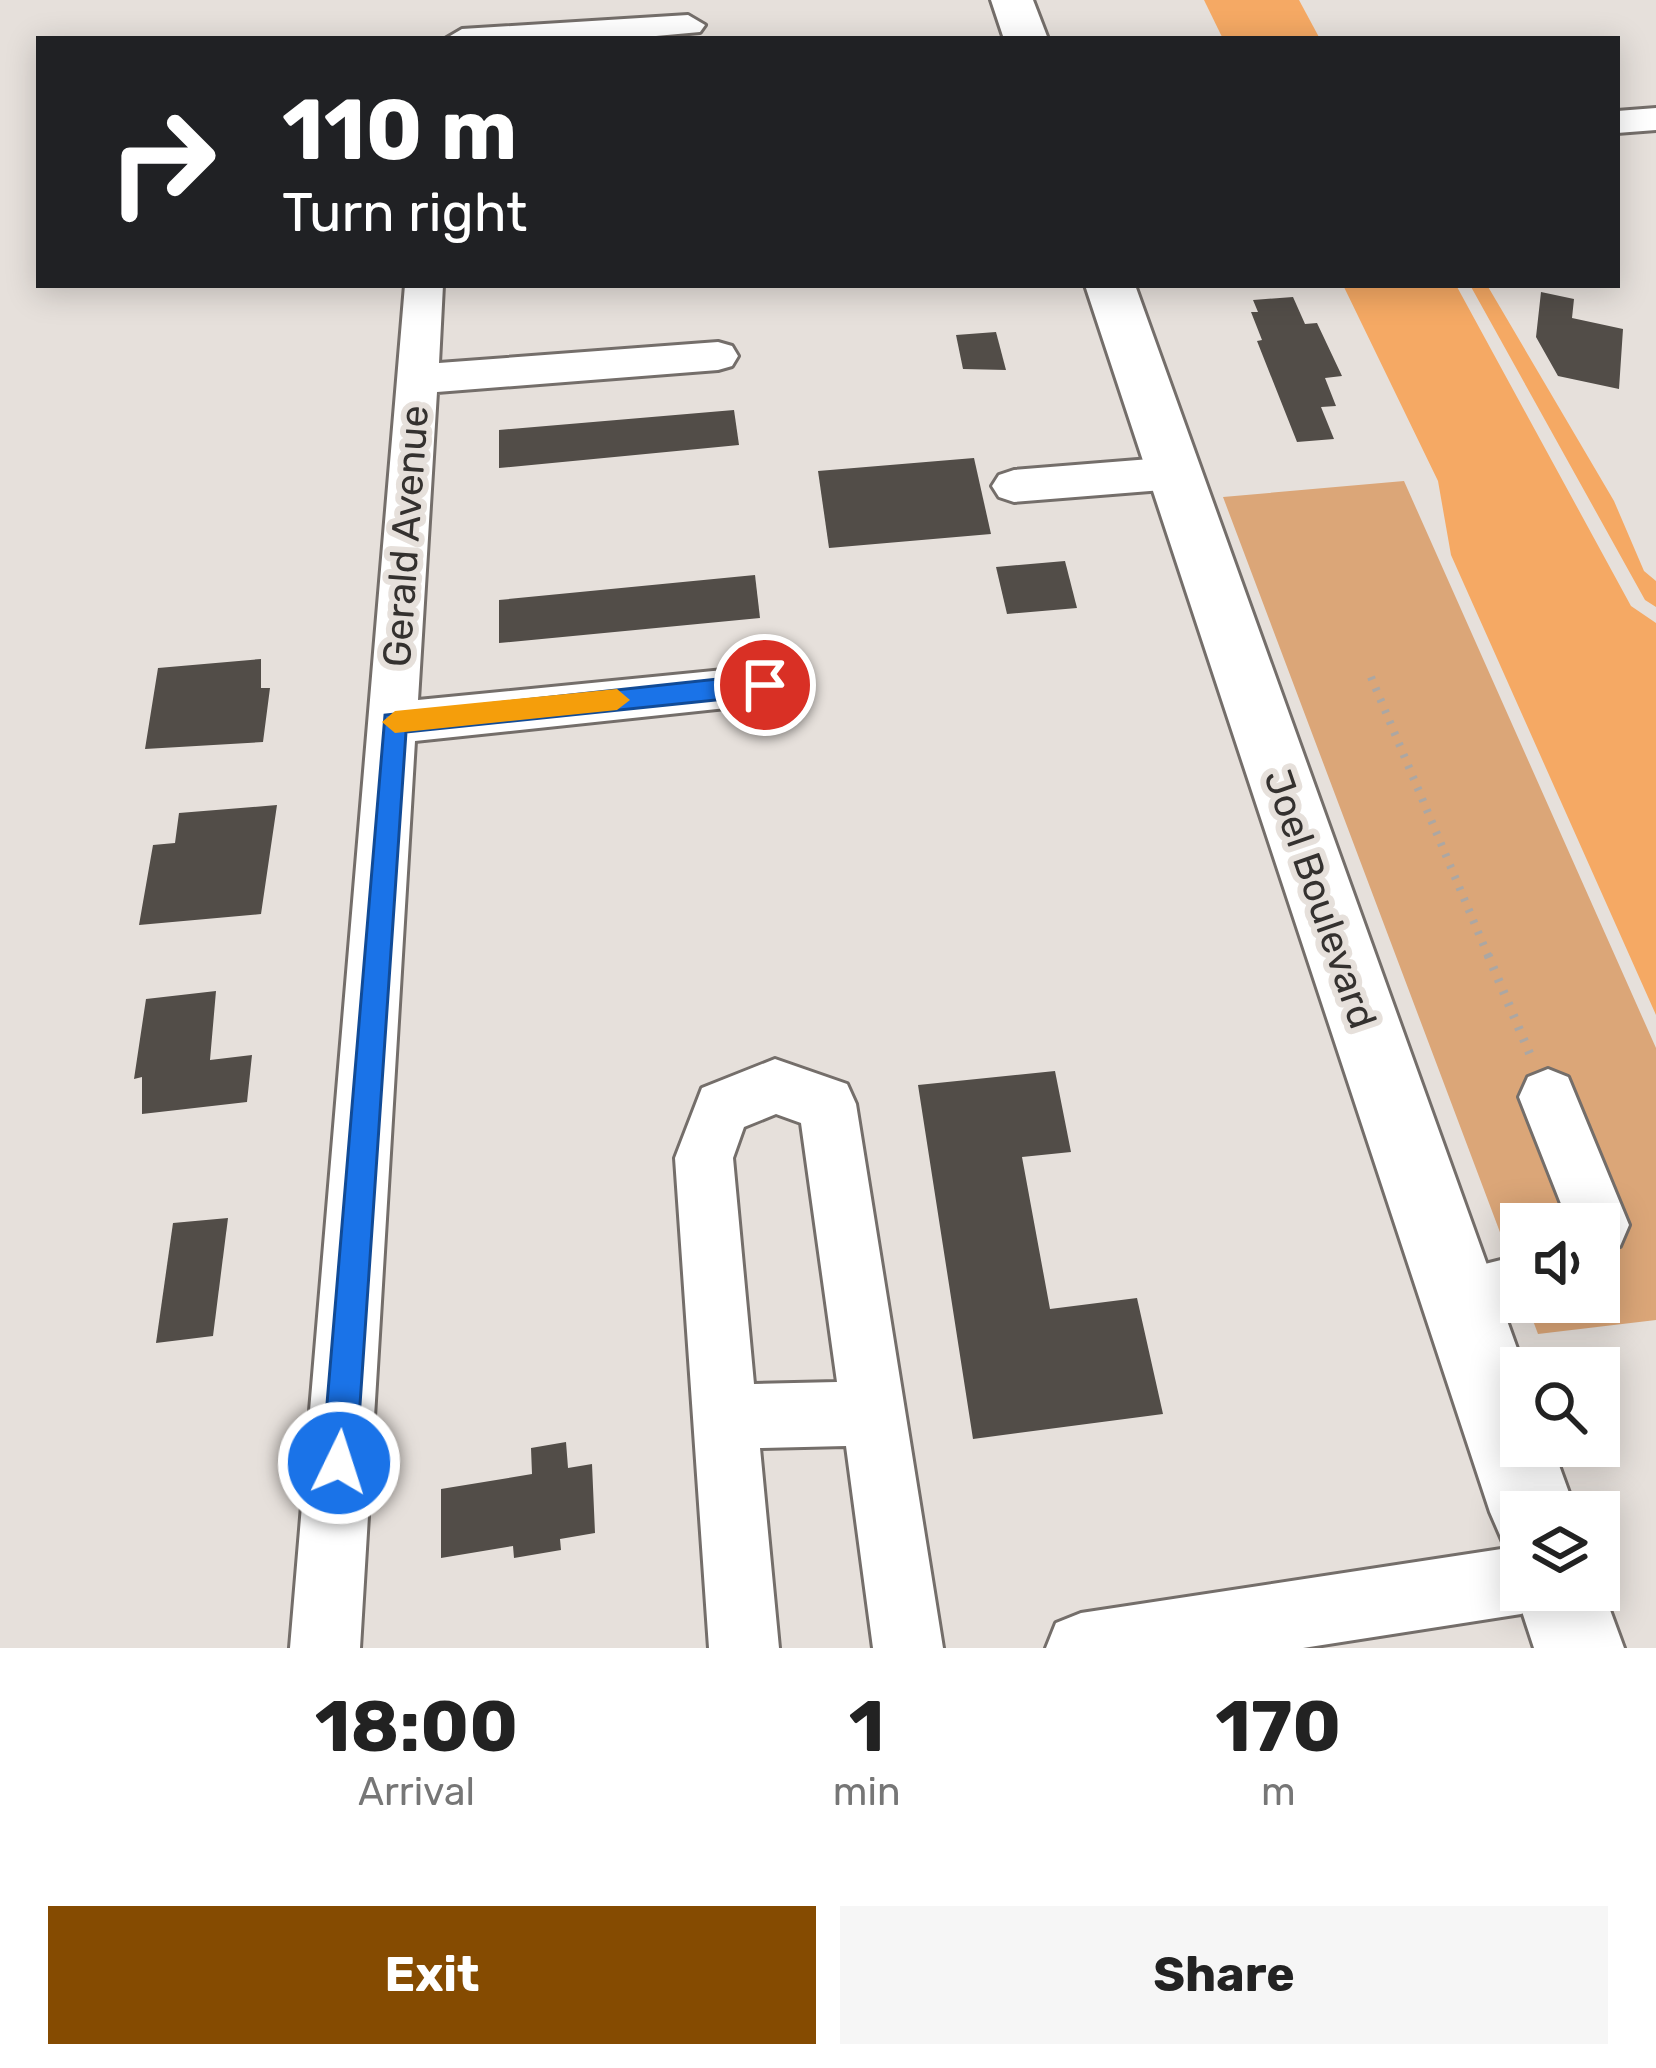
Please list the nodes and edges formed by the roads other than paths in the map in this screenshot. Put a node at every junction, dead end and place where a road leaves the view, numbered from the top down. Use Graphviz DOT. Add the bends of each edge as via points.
graph roads {
  1 [pos="1012,0"];
  2 [pos="688,25"];
  3 [pos="449,32"];
  4 [pos="1025,36"];
  5 [pos="1656,119"];
  6 [pos="1620,122"];
  7 [pos="424,288"];
  8 [pos="1111,288"];
  9 [pos="718,356"];
  10 [pos="417,379"];
  11 [pos="1175,473"];
  12 [pos="1014,486"];
  13 [pos="765,685"];
  14 [pos="394,722"];
  15 [pos="1548,1097"];
  16 [pos="1590,1203"];
  17 [pos="1490,1292"];
  18 [pos="873,1414"];
  19 [pos="725,1416"];
  20 [pos="1529,1491"];
  21 [pos="1500,1583"];
  22 [pos="1566,1611"];
  23 [pos="326,1648"];
  24 [pos="744,1648"];
  25 [pos="908,1648"];
  26 [pos="1081,1648"];
  27 [pos="1579,1648"];
  1 -- 4 [label="main road"];
  2 -- 3 [label="street"];
  5 -- 6 [label="street"];
  7 -- 10 [label="street, Gerald Avenue"];
  8 -- 11 [label="main road, Joel Boulevard"];
  9 -- 10 [label="street"];
  10 -- 14 [label="street, Gerald Avenue"];
  11 -- 12 [label="street"];
  11 -- 17 [label="main road, Joel Boulevard"];
  13 -- 14 [label="street"];
  14 -- 23 [label="street, Gerald Avenue"];
  15 -- 16 [label="street"];
  17 -- 20 [label="main road, Joel Boulevard"];
  18 -- 19 [label="street"];
  18 -- 19 [label="street" via="826,1104 775,1086 722,1108 704,1158"];
  18 -- 25 [label="street"];
  19 -- 24 [label="street"];
  21 -- 26 [label="street"];
  22 -- 27 [label="main road"];
}
